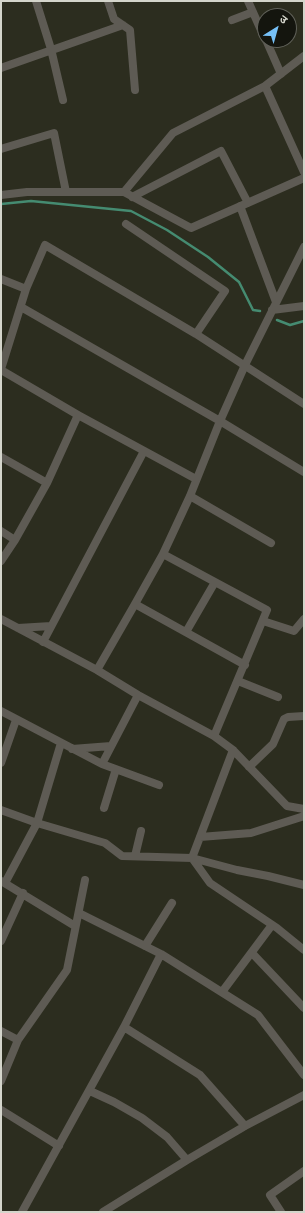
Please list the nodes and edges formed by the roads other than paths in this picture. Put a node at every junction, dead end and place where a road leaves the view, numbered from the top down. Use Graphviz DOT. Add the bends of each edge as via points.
graph roads {
  1 [pos="36,1"];
  2 [pos="108,1"];
  3 [pos="248,1"];
  4 [pos="253,12"];
  5 [pos="232,20"];
  6 [pos="257,21"];
  7 [pos="123,25"];
  8 [pos="269,48"];
  9 [pos="51,49"];
  10 [pos="304,56"];
  11 [pos="1,68"];
  12 [pos="281,74"];
  13 [pos="265,86"];
  14 [pos="136,90"];
  15 [pos="64,100"];
  16 [pos="1,149"];
  17 [pos="304,172"];
  18 [pos="304,178"];
  19 [pos="66,192"];
  20 [pos="124,192"];
  21 [pos="1,195"];
  22 [pos="132,197"];
  23 [pos="244,205"];
  24 [pos="126,224"];
  25 [pos="304,247"];
  26 [pos="1,279"];
  27 [pos="26,289"];
  28 [pos="276,302"];
  29 [pos="304,306"];
  30 [pos="21,307"];
  31 [pos="272,310"];
  32 [pos="196,334"];
  33 [pos="245,365"];
  34 [pos="1,370"];
  35 [pos="304,404"];
  36 [pos="78,415"];
  37 [pos="220,421"];
  38 [pos="144,451"];
  39 [pos="1,457"];
  40 [pos="304,472"];
  41 [pos="196,479"];
  42 [pos="47,483"];
  43 [pos="190,496"];
  44 [pos="1,531"];
  45 [pos="15,540"];
  46 [pos="271,543"];
  47 [pos="163,554"];
  48 [pos="1,561"];
  49 [pos="215,582"];
  50 [pos="136,604"];
  51 [pos="1,618"];
  52 [pos="304,619"];
  53 [pos="263,620"];
  54 [pos="52,626"];
  55 [pos="18,628"];
  56 [pos="186,632"];
  57 [pos="43,642"];
  58 [pos="244,665"];
  59 [pos="97,670"];
  60 [pos="238,681"];
  61 [pos="138,695"];
  62 [pos="278,698"];
  63 [pos="1,711"];
  64 [pos="304,716"];
  65 [pos="16,720"];
  66 [pos="214,736"];
  67 [pos="61,743"];
  68 [pos="111,746"];
  69 [pos="72,749"];
  70 [pos="233,750"];
  71 [pos="1,763"];
  72 [pos="102,764"];
  73 [pos="249,767"];
  74 [pos="116,769"];
  75 [pos="159,785"];
  76 [pos="104,808"];
  77 [pos="304,809"];
  78 [pos="1,810"];
  79 [pos="304,816"];
  80 [pos="37,823"];
  81 [pos="141,832"];
  82 [pos="198,840"];
  83 [pos="135,856"];
  84 [pos="192,858"];
  85 [pos="6,879"];
  86 [pos="84,880"];
  87 [pos="304,885"];
  88 [pos="23,893"];
  89 [pos="172,903"];
  90 [pos="79,913"];
  91 [pos="272,925"];
  92 [pos="75,926"];
  93 [pos="1,941"];
  94 [pos="145,946"];
  95 [pos="304,950"];
  96 [pos="252,953"];
  97 [pos="161,954"];
  98 [pos="222,992"];
  99 [pos="304,1008"];
  100 [pos="124,1027"];
  101 [pos="1,1031"];
  102 [pos="18,1040"];
  103 [pos="304,1075"];
  104 [pos="1,1081"];
  105 [pos="90,1091"];
  106 [pos="304,1095"];
  107 [pos="1,1110"];
  108 [pos="245,1126"];
  109 [pos="59,1146"];
  110 [pos="187,1160"];
  111 [pos="304,1171"];
  112 [pos="24,1211"];
  113 [pos="102,1212"];
  114 [pos="281,1212"];
  1 -- 9 [label="street"];
  2 -- 7 [label="street" via="114,19"];
  3 -- 4 [label="street"];
  4 -- 5 [label="street"];
  4 -- 6 [label="street"];
  7 -- 9 [label="street"];
  7 -- 14 [label="street" via="130,30"];
  8 -- 12 [label="street"];
  9 -- 11 [label="street"];
  9 -- 15 [label="street"];
  10 -- 12 [label="street"];
  12 -- 13 [label="street"];
  13 -- 17 [label="street"];
  13 -- 20 [label="street" via="173,133"];
  16 -- 19 [label="street" via="54,133"];
  18 -- 23 [label="street"];
  19 -- 20 [label="street"];
  19 -- 21 [label="street"];
  20 -- 22 [label="street"];
  22 -- 23 [label="street" via="191,228"];
  22 -- 23 [label="street" via="221,151"];
  23 -- 28 [label="street"];
  24 -- 32 [label="street" via="225,291"];
  25 -- 28 [label="street"];
  26 -- 27 [label="street"];
  27 -- 30 [label="street"];
  27 -- 32 [label="street" via="45,245"];
  28 -- 31 [label="street"];
  29 -- 31 [label="street"];
  30 -- 34 [label="street"];
  30 -- 37 [label="street"];
  31 -- 33 [label="street"];
  32 -- 33 [label="street"];
  33 -- 35 [label="street"];
  33 -- 37 [label="street"];
  34 -- 36 [label="street"];
  36 -- 38 [label="street"];
  36 -- 42 [label="street"];
  37 -- 40 [label="street"];
  37 -- 41 [label="street"];
  38 -- 41 [label="street"];
  38 -- 54 [label="street"];
  39 -- 42 [label="street"];
  41 -- 43 [label="street"];
  42 -- 45 [label="street"];
  43 -- 46 [label="street"];
  43 -- 47 [label="street"];
  44 -- 45 [label="street"];
  45 -- 48 [label="street"];
  47 -- 49 [label="street"];
  47 -- 50 [label="street"];
  49 -- 53 [label="street" via="267,610"];
  49 -- 56 [label="street"];
  50 -- 56 [label="street"];
  50 -- 59 [label="street"];
  51 -- 55 [label="street"];
  52 -- 53 [label="street" via="294,631"];
  53 -- 58 [label="street"];
  54 -- 55 [label="street"];
  54 -- 57 [label="street"];
  55 -- 57 [label="street"];
  56 -- 58 [label="street"];
  57 -- 59 [label="street"];
  58 -- 60 [label="street"];
  59 -- 61 [label="street"];
  60 -- 62 [label="street"];
  60 -- 66 [label="street"];
  61 -- 66 [label="street"];
  61 -- 68 [label="street"];
  63 -- 65 [label="street"];
  64 -- 73 [label="street" via="284,719 273,744"];
  65 -- 67 [label="street"];
  65 -- 71 [label="street"];
  66 -- 70 [label="street"];
  67 -- 69 [label="street"];
  67 -- 80 [label="street"];
  68 -- 69 [label="street"];
  68 -- 72 [label="street"];
  69 -- 72 [label="street"];
  70 -- 73 [label="street"];
  70 -- 82 [label="street"];
  72 -- 74 [label="street"];
  73 -- 77 [label="street" via="287,806"];
  74 -- 75 [label="street"];
  74 -- 76 [label="street"];
  78 -- 80 [label="street"];
  79 -- 82 [label="street" via="251,833"];
  80 -- 83 [label="street" via="105,843 122,856"];
  80 -- 85 [label="street"];
  81 -- 83 [label="street"];
  82 -- 84 [label="street"];
  83 -- 84 [label="street"];
  84 -- 87 [label="street"];
  84 -- 91 [label="street" via="210,883"];
  85 -- 88 [label="street"];
  86 -- 90 [label="street"];
  88 -- 92 [label="street"];
  88 -- 93 [label="street"];
  89 -- 94 [label="street"];
  90 -- 92 [label="street"];
  90 -- 94 [label="street"];
  91 -- 95 [label="street"];
  91 -- 96 [label="street"];
  92 -- 102 [label="street" via="67,970"];
  94 -- 97 [label="street"];
  96 -- 98 [label="street"];
  96 -- 99 [label="street"];
  97 -- 98 [label="street"];
  97 -- 100 [label="street"];
  98 -- 103 [label="street" via="258,1015"];
  100 -- 105 [label="street"];
  100 -- 108 [label="street" via="200,1074"];
  101 -- 102 [label="street"];
  102 -- 104 [label="street"];
  105 -- 109 [label="street"];
  105 -- 110 [label="street" via="142,1118 167,1137"];
  106 -- 108 [label="street"];
  107 -- 109 [label="street"];
  108 -- 110 [label="street"];
  109 -- 112 [label="street"];
  110 -- 113 [label="street"];
  111 -- 114 [label="street" via="270,1195"];
}
